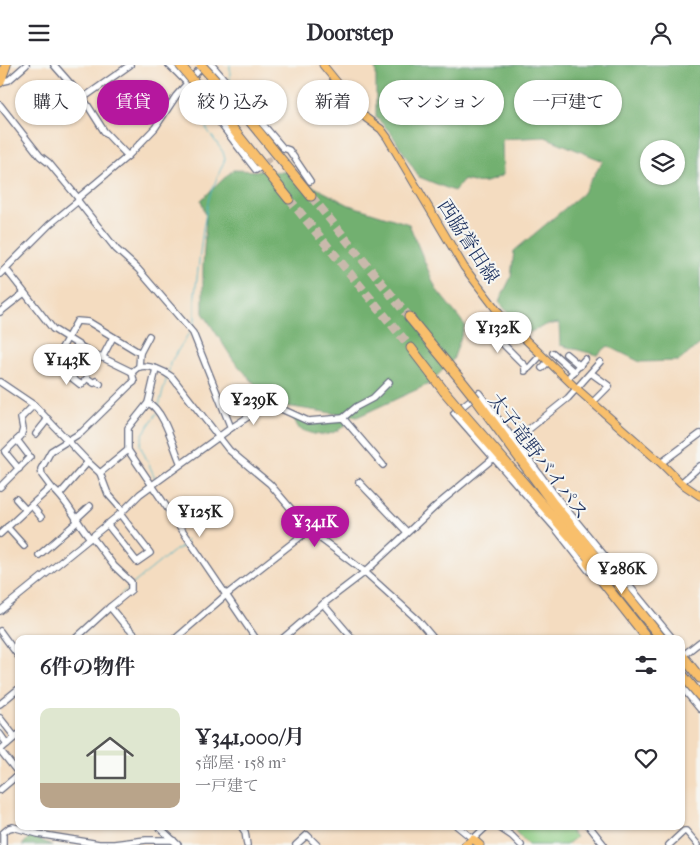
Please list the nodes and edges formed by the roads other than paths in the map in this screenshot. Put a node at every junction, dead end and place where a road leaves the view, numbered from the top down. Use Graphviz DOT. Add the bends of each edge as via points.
graph roads {
  1 [pos="6,65"];
  2 [pos="26,65"];
  3 [pos="54,65"];
  4 [pos="130,65"];
  5 [pos="169,65"];
  6 [pos="174,65"];
  7 [pos="180,65"];
  8 [pos="201,65"];
  9 [pos="211,65"];
  10 [pos="323,65"];
  11 [pos="67,80"];
  12 [pos="185,80"];
  13 [pos="189,80"];
  14 [pos="191,80"];
  15 [pos="193,80"];
  16 [pos="0,82"];
  17 [pos="179,93"];
  18 [pos="87,95"];
  19 [pos="87,104"];
  20 [pos="0,105"];
  21 [pos="221,125"];
  22 [pos="230,125"];
  23 [pos="128,156"];
  24 [pos="257,169"];
  25 [pos="310,181"];
  26 [pos="311,196"];
  27 [pos="78,199"];
  28 [pos="289,199"];
  29 [pos="6,269"];
  30 [pos="0,274"];
  31 [pos="24,293"];
  32 [pos="0,313"];
  33 [pos="409,317"];
  34 [pos="502,317"];
  35 [pos="489,330"];
  36 [pos="149,336"];
  37 [pos="480,336"];
  38 [pos="113,337"];
  39 [pos="67,338"];
  40 [pos="411,348"];
  41 [pos="85,349"];
  42 [pos="140,353"];
  43 [pos="566,354"];
  44 [pos="541,355"];
  45 [pos="102,358"];
  46 [pos="586,359"];
  47 [pos="548,361"];
  48 [pos="600,362"];
  49 [pos="580,366"];
  50 [pos="139,367"];
  51 [pos="156,369"];
  52 [pos="542,369"];
  53 [pos="132,372"];
  54 [pos="574,372"];
  55 [pos="67,373"];
  56 [pos="590,373"];
  57 [pos="567,379"];
  58 [pos="0,382"];
  59 [pos="389,382"];
  60 [pos="100,384"];
  61 [pos="577,389"];
  62 [pos="593,402"];
  63 [pos="148,403"];
  64 [pos="34,405"];
  65 [pos="343,418"];
  66 [pos="48,419"];
  67 [pos="230,428"];
  68 [pos="700,433"];
  69 [pos="36,434"];
  70 [pos="219,437"];
  71 [pos="17,440"];
  72 [pos="68,440"];
  73 [pos="514,442"];
  74 [pos="128,450"];
  75 [pos="495,457"];
  76 [pos="88,462"];
  77 [pos="662,463"];
  78 [pos="181,464"];
  79 [pos="383,465"];
  80 [pos="700,466"];
  81 [pos="19,469"];
  82 [pos="100,473"];
  83 [pos="359,482"];
  84 [pos="681,483"];
  85 [pos="152,485"];
  86 [pos="0,487"];
  87 [pos="51,487"];
  88 [pos="60,494"];
  89 [pos="700,496"];
  90 [pos="16,499"];
  91 [pos="32,506"];
  92 [pos="90,507"];
  93 [pos="26,510"];
  94 [pos="121,512"];
  95 [pos="41,517"];
  96 [pos="77,521"];
  97 [pos="107,524"];
  98 [pos="8,527"];
  99 [pos="309,530"];
  100 [pos="407,533"];
  101 [pos="0,535"];
  102 [pos="91,538"];
  103 [pos="24,547"];
  104 [pos="39,555"];
  105 [pos="595,560"];
  106 [pos="365,572"];
  107 [pos="226,595"];
  108 [pos="323,604"];
  109 [pos="110,607"];
  110 [pos="0,611"];
  111 [pos="0,631"];
  112 [pos="79,635"];
  113 [pos="135,635"];
  114 [pos="180,635"];
  115 [pos="253,635"];
  116 [pos="287,635"];
  117 [pos="350,635"];
  118 [pos="431,635"];
  119 [pos="641,635"];
  120 [pos="645,635"];
  121 [pos="651,635"];
  122 [pos="659,635"];
  123 [pos="667,635"];
  124 [pos="668,635"];
  125 [pos="700,643"];
  126 [pos="15,652"];
  127 [pos="685,654"];
  128 [pos="685,659"];
  129 [pos="685,660"];
  130 [pos="685,661"];
  131 [pos="700,673"];
  132 [pos="700,677"];
  133 [pos="685,678"];
  134 [pos="685,686"];
  135 [pos="700,686"];
  136 [pos="685,690"];
  137 [pos="15,692"];
  138 [pos="700,696"];
  139 [pos="0,704"];
  140 [pos="700,704"];
  141 [pos="700,709"];
  142 [pos="0,718"];
  143 [pos="15,733"];
  144 [pos="0,734"];
  145 [pos="15,737"];
  146 [pos="8,744"];
  147 [pos="15,769"];
  148 [pos="15,778"];
  149 [pos="0,791"];
  150 [pos="15,827"];
  151 [pos="28,830"];
  152 [pos="162,830"];
  153 [pos="244,830"];
  154 [pos="462,830"];
  155 [pos="483,830"];
  156 [pos="503,830"];
  157 [pos="592,830"];
  158 [pos="473,839"];
  159 [pos="173,840"];
  160 [pos="3,845"];
  161 [pos="178,845"];
  162 [pos="247,845"];
  163 [pos="296,845"];
  164 [pos="318,845"];
  165 [pos="465,845"];
  166 [pos="480,845"];
  167 [pos="520,845"];
  168 [pos="604,845"];
  169 [pos="669,845"];
  170 [pos="698,845"];
  1 -- 16 [label="highway"];
  2 -- 16 [label="street" via="9,80"];
  3 -- 11 [label="street"];
  4 -- 18 [label="street"];
  5 -- 12 [label="street"];
  6 -- 13 [label="highway, bridge"];
  7 -- 15 [label="highway, bridge"];
  8 -- 26 [label="highway, bridge"];
  9 -- 14 [label="street" via="199,70"];
  9 -- 25 [label="street" via="281,150 289,150"];
  10 -- 34 [label="main road, 西脇誉田線" via="366,118 387,137 464,267"];
  17 -- 23 [label="street" via="155,128"];
  19 -- 23 [label="street" via="104,131"];
  20 -- 27 [label="street"];
  21 -- 24 [label="street"];
  22 -- 28 [label="highway, bridge"];
  23 -- 27 [label="street"];
  27 -- 29 [label="street"];
  27 -- 67 [label="street" via="116,249 138,269 193,333"];
  29 -- 30 [label="street"];
  29 -- 31 [label="street"];
  31 -- 32 [label="street"];
  31 -- 39 [label="street" via="53,329"];
  33 -- 105 [label="highway, 太子竜野バイパス, bridge" via="476,399"];
  34 -- 35 [label="street"];
  34 -- 44 [label="main road, 西脇誉田線"];
  35 -- 37 [label="street"];
  35 -- 44 [label="street" via="525,369 530,368"];
  36 -- 42 [label="street"];
  38 -- 39 [label="street" via="89,322 77,321"];
  38 -- 42 [label="street"];
  38 -- 45 [label="street"];
  39 -- 41 [label="street"];
  39 -- 55 [label="street" via="51,361"];
  40 -- 105 [label="highway, 太子竜野バイパス, bridge" via="444,391 585,554"];
  41 -- 45 [label="street"];
  41 -- 55 [label="street"];
  42 -- 50 [label="street"];
  43 -- 49 [label="street"];
  44 -- 47 [label="main road, 西脇誉田線"];
  45 -- 53 [label="street"];
  46 -- 49 [label="street"];
  47 -- 52 [label="street"];
  47 -- 54 [label="street" via="555,352"];
  47 -- 57 [label="main road, 西脇誉田線"];
  48 -- 56 [label="street"];
  49 -- 54 [label="street"];
  50 -- 51 [label="street"];
  50 -- 53 [label="street"];
  51 -- 63 [label="street"];
  51 -- 70 [label="street" via="172,377"];
  53 -- 72 [label="street" via="134,382 82,432"];
  54 -- 57 [label="street"];
  55 -- 60 [label="street" via="82,385 87,378"];
  56 -- 61 [label="street"];
  56 -- 62 [label="street" via="609,386"];
  57 -- 61 [label="main road, 西脇誉田線"];
  58 -- 64 [label="street"];
  59 -- 65 [label="street"];
  61 -- 62 [label="main road, 西脇誉田線"];
  61 -- 73 [label="street"];
  62 -- 77 [label="main road, 西脇誉田線"];
  63 -- 74 [label="street" via="128,428"];
  63 -- 78 [label="street" via="160,412"];
  64 -- 66 [label="street"];
  64 -- 71 [label="street" via="21,418 23,431"];
  65 -- 67 [label="street" via="308,421 266,402"];
  65 -- 79 [label="street"];
  66 -- 69 [label="street"];
  66 -- 72 [label="street"];
  67 -- 70 [label="street"];
  68 -- 77 [label="street"];
  70 -- 78 [label="street"];
  70 -- 99 [label="street" via="229,450 270,484"];
  71 -- 81 [label="street" via="30,457"];
  71 -- 81 [label="street" via="5,452"];
  72 -- 76 [label="street"];
  72 -- 87 [label="street" via="51,451 41,469"];
  73 -- 75 [label="street" via="478,393 454,413"];
  73 -- 124 [label="street"];
  74 -- 82 [label="street"];
  74 -- 85 [label="street"];
  75 -- 100 [label="street"];
  75 -- 119 [label="street"];
  76 -- 82 [label="street"];
  76 -- 88 [label="street"];
  77 -- 84 [label="main road, 西脇誉田線"];
  78 -- 85 [label="street"];
  80 -- 84 [label="street"];
  81 -- 86 [label="street"];
  82 -- 94 [label="street" via="108,494"];
  83 -- 100 [label="street"];
  84 -- 89 [label="main road, 西脇誉田線"];
  85 -- 94 [label="street"];
  85 -- 107 [label="street"];
  87 -- 88 [label="street"];
  87 -- 91 [label="street"];
  88 -- 96 [label="street"];
  90 -- 93 [label="street"];
  91 -- 93 [label="street"];
  91 -- 95 [label="street"];
  92 -- 96 [label="street"];
  93 -- 98 [label="street"];
  94 -- 97 [label="street"];
  94 -- 97 [label="street" via="150,553 137,562"];
  96 -- 102 [label="street"];
  96 -- 104 [label="street"];
  97 -- 102 [label="street"];
  98 -- 101 [label="street"];
  98 -- 103 [label="street"];
  99 -- 106 [label="street"];
  99 -- 107 [label="street"];
  100 -- 106 [label="street"];
  102 -- 109 [label="street" via="130,582 131,589"];
  102 -- 110 [label="street"];
  105 -- 120 [label="highway"];
  105 -- 121 [label="highway, 太子竜野バイパス"];
  105 -- 122 [label="highway, 太子竜野バイパス"];
  105 -- 123 [label="highway"];
  106 -- 108 [label="street"];
  106 -- 118 [label="street"];
  107 -- 114 [label="street"];
  107 -- 115 [label="street"];
  108 -- 116 [label="street"];
  108 -- 117 [label="street"];
  109 -- 112 [label="street"];
  109 -- 113 [label="street"];
  111 -- 126 [label="street"];
  125 -- 127 [label="street"];
  128 -- 131 [label="street"];
  129 -- 132 [label="highway"];
  130 -- 135 [label="highway"];
  133 -- 138 [label="highway"];
  134 -- 140 [label="highway"];
  136 -- 141 [label="street"];
  137 -- 139 [label="street"];
  142 -- 143 [label="street"];
  144 -- 146 [label="street"];
  145 -- 146 [label="street"];
  146 -- 147 [label="street" via="0,751"];
  148 -- 149 [label="street"];
  150 -- 160 [label="street" via="3,833"];
  151 -- 159 [label="street" via="100,844"];
  152 -- 159 [label="street"];
  153 -- 162 [label="street"];
  154 -- 158 [label="street"];
  155 -- 158 [label="street"];
  156 -- 167 [label="street"];
  157 -- 168 [label="street"];
  158 -- 165 [label="main road"];
  158 -- 166 [label="main road"];
  159 -- 161 [label="street"];
  163 -- 164 [label="street" via="308,835"];
  169 -- 170 [label="street" via="686,831"];
}
